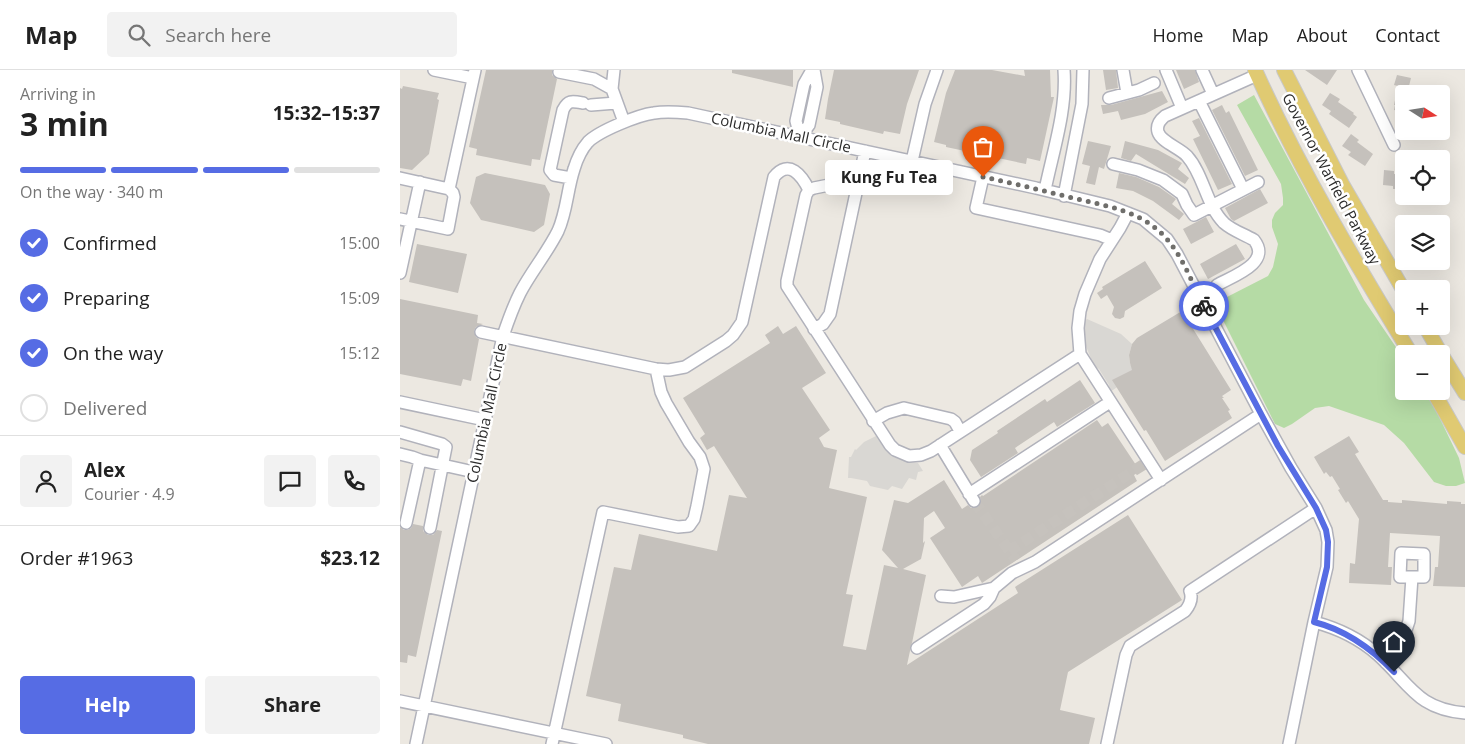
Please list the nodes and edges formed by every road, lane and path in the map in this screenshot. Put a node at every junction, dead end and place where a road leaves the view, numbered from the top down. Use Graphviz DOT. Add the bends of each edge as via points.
graph roads {
  1 [pos="434,70"];
  2 [pos="614,70"];
  3 [pos="813,70"];
  4 [pos="938,70"];
  5 [pos="1064,70"];
  6 [pos="1083,70"];
  7 [pos="1123,70"];
  8 [pos="1166,70"];
  9 [pos="1202,70"];
  10 [pos="1284,70"];
  11 [pos="1358,70"];
  12 [pos="559,72"];
  13 [pos="1256,72"];
  14 [pos="474,74"];
  15 [pos="1154,83"];
  16 [pos="612,89"];
  17 [pos="1127,94"];
  18 [pos="1213,94"];
  19 [pos="1109,98"];
  20 [pos="1199,101"];
  21 [pos="616,103"];
  22 [pos="1182,108"];
  23 [pos="624,122"];
  24 [pos="800,137"];
  25 [pos="1394,145"];
  26 [pos="865,151"];
  27 [pos="912,162"];
  28 [pos="1113,164"];
  29 [pos="983,177"];
  30 [pos="400,178"];
  31 [pos="572,178"];
  32 [pos="859,180"];
  33 [pos="420,182"];
  34 [pos="1258,182"];
  35 [pos="448,188"];
  36 [pos="1243,189"];
  37 [pos="809,190"];
  38 [pos="1045,190"];
  39 [pos="1064,196"];
  40 [pos="1213,205"];
  41 [pos="1128,212"];
  42 [pos="406,221"];
  43 [pos="1112,240"];
  44 [pos="400,273"];
  45 [pos="1398,280"];
  46 [pos="1217,285"];
  47 [pos="814,329"];
  48 [pos="481,332"];
  49 [pos="503,336"];
  50 [pos="1406,345"];
  51 [pos="1080,354"];
  52 [pos="656,369"];
  53 [pos="1450,369"];
  54 [pos="1465,393"];
  55 [pos="1438,400"];
  56 [pos="400,402"];
  57 [pos="1110,402"];
  58 [pos="1261,414"];
  59 [pos="485,420"];
  60 [pos="873,421"];
  61 [pos="960,431"];
  62 [pos="400,432"];
  63 [pos="940,444"];
  64 [pos="1465,447"];
  65 [pos="400,454"];
  66 [pos="420,460"];
  67 [pos="444,466"];
  68 [pos="474,472"];
  69 [pos="1161,480"];
  70 [pos="1316,508"];
  71 [pos="406,523"];
  72 [pos="430,528"];
  73 [pos="1412,577"];
  74 [pos="994,588"];
  75 [pos="941,596"];
  76 [pos="1314,622"];
  77 [pos="917,648"];
  78 [pos="1386,663"];
  79 [pos="400,701"];
  80 [pos="424,706"];
  81 [pos="1465,714"];
  82 [pos="553,738"];
  83 [pos="416,744"];
  84 [pos="606,744"];
  85 [pos="1108,744"];
  86 [pos="1289,744"];
  1 -- 14 [label="street"];
  2 -- 16 [label="street"];
  3 -- 24 [label="street" via="817,87 809,125"];
  4 -- 27 [label="street"];
  5 -- 38 [label="street" via="1063,102"];
  6 -- 39 [label="street" via="1082,104"];
  7 -- 17 [label="street"];
  8 -- 22 [label="street"];
  9 -- 18 [label="street"];
  10 -- 45 [label="main road, Governor Warfield Parkway" via="1342,184"];
  11 -- 25 [label="street"];
  12 -- 16 [label="street" via="594,79"];
  13 -- 18 [label="street"];
  13 -- 50 [label="main road, Governor Warfield Parkway" via="1317,194"];
  14 -- 35 [label="street" via="465,140"];
  15 -- 17 [label="street"];
  16 -- 21 [label="street"];
  17 -- 19 [label="street"];
  18 -- 20 [label="street"];
  20 -- 22 [label="street"];
  20 -- 36 [label="street"];
  21 -- 23 [label="street"];
  21 -- 31 [label="street" via="566,104 550,170 554,175"];
  22 -- 40 [label="street" via="1160,120 1158,133 1160,138 1180,149 1192,162"];
  23 -- 24 [label="street, Columbia Mall Circle" via="653,113 688,113"];
  23 -- 31 [label="street, Columbia Mall Circle" via="589,141 582,150"];
  24 -- 26 [label="street, Columbia Mall Circle"];
  26 -- 27 [label="street, Columbia Mall Circle"];
  26 -- 32 [label="street"];
  27 -- 29 [label="street, Columbia Mall Circle"];
  28 -- 40 [label="street" via="1138,170 1169,184 1182,194 1194,215"];
  29 -- 38 [label="street, Columbia Mall Circle"];
  29 -- 43 [label="street" via="976,208"];
  30 -- 33 [label="street"];
  31 -- 49 [label="street, Columbia Mall Circle" via="562,221 520,293"];
  32 -- 37 [label="street"];
  32 -- 47 [label="street" via="830,314 823,324"];
  33 -- 35 [label="street"];
  33 -- 42 [label="street"];
  34 -- 36 [label="street"];
  35 -- 42 [label="street" via="454,197 448,229"];
  36 -- 40 [label="street"];
  37 -- 47 [label="street" via="804,200 787,286"];
  37 -- 52 [label="street" via="804,179 793,170 777,173 774,178 742,322 733,335 686,367"];
  38 -- 39 [label="street, Columbia Mall Circle"];
  39 -- 41 [label="street, Columbia Mall Circle"];
  40 -- 46 [label="street" via="1224,223 1254,240 1259,250 1253,265"];
  41 -- 43 [label="street"];
  41 -- 58 [label="street, Columbia Mall Circle" via="1158,230 1177,254"];
  42 -- 44 [label="street"];
  43 -- 51 [label="street" via="1100,259 1080,311"];
  47 -- 60 [label="street"];
  48 -- 49 [label="street"];
  49 -- 52 [label="street"];
  49 -- 59 [label="street, Columbia Mall Circle"];
  51 -- 57 [label="street"];
  51 -- 61 [label="street"];
  52 -- 82 [label="street" via="666,403 704,468 694,519 689,526 678,527 603,512"];
  53 -- 54 [label="main road"];
  55 -- 64 [label="main road"];
  56 -- 59 [label="street"];
  57 -- 63 [label="street" via="972,497"];
  57 -- 69 [label="street"];
  58 -- 69 [label="street"];
  58 -- 70 [label="street, Columbia Mall Circle"];
  59 -- 68 [label="street, Columbia Mall Circle"];
  60 -- 61 [label="street" via="904,408 948,418"];
  60 -- 63 [label="street" via="890,445 908,456 921,455"];
  61 -- 63 [label="street"];
  62 -- 67 [label="street" via="445,446"];
  65 -- 66 [label="street"];
  66 -- 67 [label="street"];
  66 -- 71 [label="street"];
  67 -- 68 [label="street"];
  67 -- 72 [label="street"];
  68 -- 80 [label="street, Columbia Mall Circle"];
  69 -- 74 [label="street" via="1043,556 1019,564"];
  70 -- 76 [label="street, Columbia Mall Circle" via="1326,530 1328,554"];
  70 -- 85 [label="street" via="1190,591 1191,602 1185,611 1130,646"];
  73 -- 78 [label="street" via="1409,621"];
  74 -- 75 [label="street" via="954,597"];
  74 -- 77 [label="street" via="984,604"];
  76 -- 78 [label="street" via="1349,635"];
  76 -- 86 [label="street, Columbia Mall Circle"];
  78 -- 81 [label="street" via="1431,705"];
  79 -- 80 [label="street"];
  80 -- 82 [label="street"];
  80 -- 83 [label="street, Columbia Mall Circle"];
  82 -- 84 [label="street"];
}
